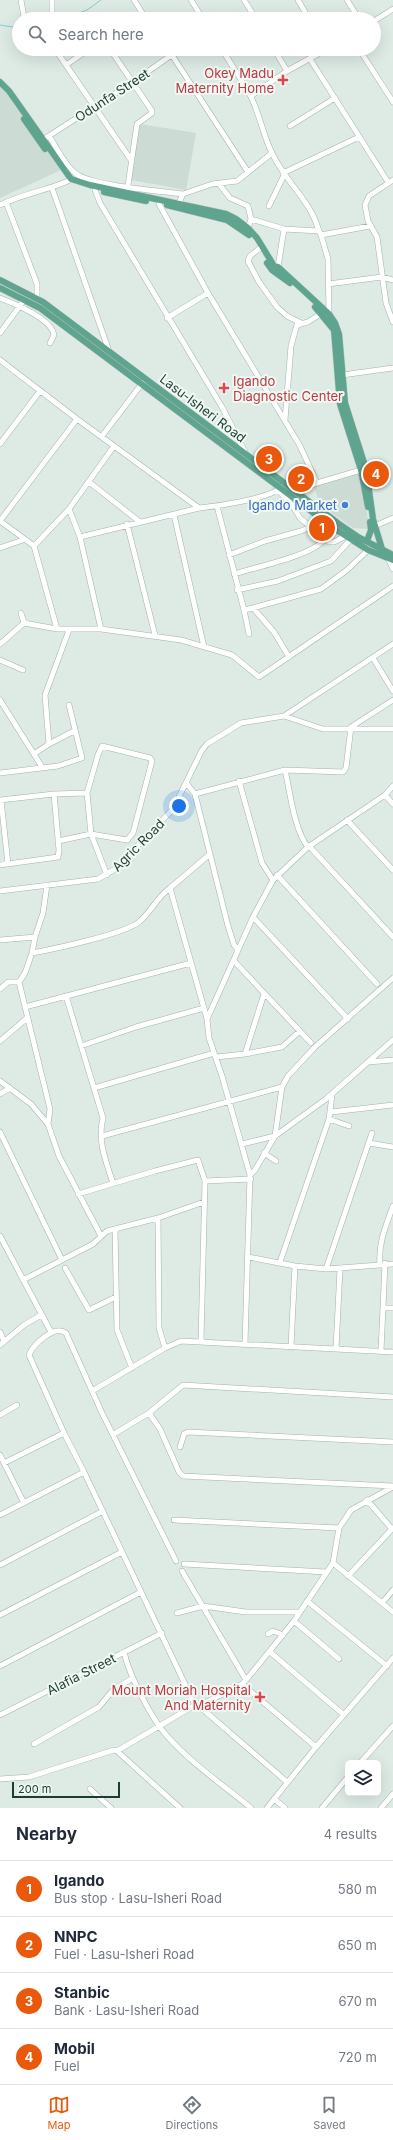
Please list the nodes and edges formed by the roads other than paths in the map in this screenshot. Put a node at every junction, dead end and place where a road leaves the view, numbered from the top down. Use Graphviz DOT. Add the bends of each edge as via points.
graph roads {
  1 [pos="21,0"];
  2 [pos="52,0"];
  3 [pos="134,0"];
  4 [pos="191,0"];
  5 [pos="244,0"];
  6 [pos="298,0"];
  7 [pos="347,0"];
  8 [pos="23,12"];
  9 [pos="52,12"];
  10 [pos="142,12"];
  11 [pos="199,12"];
  12 [pos="252,12"];
  13 [pos="305,12"];
  14 [pos="355,12"];
  15 [pos="392,12"];
  16 [pos="381,18"];
  17 [pos="60,56"];
  18 [pos="79,56"];
  19 [pos="115,56"];
  20 [pos="169,56"];
  21 [pos="173,56"];
  22 [pos="226,56"];
  23 [pos="278,56"];
  24 [pos="315,56"];
  25 [pos="363,56"];
  26 [pos="310,59"];
  27 [pos="66,65"];
  28 [pos="287,71"];
  29 [pos="0,82"];
  30 [pos="133,82"];
  31 [pos="0,88"];
  32 [pos="251,96"];
  33 [pos="335,98"];
  34 [pos="393,102"];
  35 [pos="95,106"];
  36 [pos="290,126"];
  37 [pos="359,137"];
  38 [pos="46,138"];
  39 [pos="272,153"];
  40 [pos="131,160"];
  41 [pos="248,172"];
  42 [pos="283,174"];
  43 [pos="68,181"];
  44 [pos="390,181"];
  45 [pos="219,184"];
  46 [pos="52,188"];
  47 [pos="95,190"];
  48 [pos="127,190"];
  49 [pos="164,192"];
  50 [pos="183,194"];
  51 [pos="6,202"];
  52 [pos="160,202"];
  53 [pos="179,203"];
  54 [pos="0,205"];
  55 [pos="269,206"];
  56 [pos="251,219"];
  57 [pos="370,226"];
  58 [pos="248,228"];
  59 [pos="284,229"];
  60 [pos="320,233"];
  61 [pos="259,250"];
  62 [pos="278,266"];
  63 [pos="382,276"];
  64 [pos="0,280"];
  65 [pos="393,280"];
  66 [pos="328,284"];
  67 [pos="0,288"];
  68 [pos="208,293"];
  69 [pos="0,298"];
  70 [pos="37,298"];
  71 [pos="25,299"];
  72 [pos="20,305"];
  73 [pos="322,313"];
  74 [pos="329,314"];
  75 [pos="167,318"];
  76 [pos="393,322"];
  77 [pos="302,323"];
  78 [pos="0,333"];
  79 [pos="50,344"];
  80 [pos="109,351"];
  81 [pos="1,362"];
  82 [pos="393,368"];
  83 [pos="342,375"];
  84 [pos="144,381"];
  85 [pos="40,391"];
  86 [pos="77,419"];
  87 [pos="285,420"];
  88 [pos="102,436"];
  89 [pos="0,444"];
  90 [pos="114,446"];
  91 [pos="246,454"];
  92 [pos="361,470"];
  93 [pos="88,482"];
  94 [pos="317,483"];
  95 [pos="280,489"];
  96 [pos="296,492"];
  97 [pos="217,506"];
  98 [pos="199,508"];
  99 [pos="69,509"];
  100 [pos="174,514"];
  101 [pos="393,518"];
  102 [pos="0,521"];
  103 [pos="140,522"];
  104 [pos="126,524"];
  105 [pos="375,526"];
  106 [pos="310,527"];
  107 [pos="80,537"];
  108 [pos="349,538"];
  109 [pos="325,539"];
  110 [pos="23,540"];
  111 [pos="368,541"];
  112 [pos="34,546"];
  113 [pos="0,548"];
  114 [pos="382,549"];
  115 [pos="368,550"];
  116 [pos="228,555"];
  117 [pos="391,558"];
  118 [pos="393,569"];
  119 [pos="234,574"];
  120 [pos="393,586"];
  121 [pos="237,590"];
  122 [pos="253,608"];
  123 [pos="244,610"];
  124 [pos="21,613"];
  125 [pos="24,623"];
  126 [pos="100,629"];
  127 [pos="57,630"];
  128 [pos="69,630"];
  129 [pos="249,634"];
  130 [pos="154,635"];
  131 [pos="0,644"];
  132 [pos="393,644"];
  133 [pos="204,646"];
  134 [pos="289,657"];
  135 [pos="372,658"];
  136 [pos="0,660"];
  137 [pos="23,670"];
  138 [pos="393,691"];
  139 [pos="0,700"];
  140 [pos="393,700"];
  141 [pos="69,705"];
  142 [pos="284,716"];
  143 [pos="351,728"];
  144 [pos="393,729"];
  145 [pos="74,731"];
  146 [pos="49,744"];
  147 [pos="34,754"];
  148 [pos="42,767"];
  149 [pos="285,770"];
  150 [pos="0,773"];
  151 [pos="239,781"];
  152 [pos="187,784"];
  153 [pos="393,786"];
  154 [pos="87,792"];
  155 [pos="54,794"];
  156 [pos="195,794"];
  157 [pos="385,795"];
  158 [pos="1,800"];
  159 [pos="393,804"];
  160 [pos="347,820"];
  161 [pos="91,834"];
  162 [pos="58,840"];
  163 [pos="309,846"];
  164 [pos="210,854"];
  165 [pos="8,864"];
  166 [pos="0,865"];
  167 [pos="393,870"];
  168 [pos="107,875"];
  169 [pos="275,878"];
  170 [pos="47,886"];
  171 [pos="170,888"];
  172 [pos="0,891"];
  173 [pos="253,917"];
  174 [pos="35,937"];
  175 [pos="393,937"];
  176 [pos="0,940"];
  177 [pos="238,950"];
  178 [pos="32,953"];
  179 [pos="234,961"];
  180 [pos="191,963"];
  181 [pos="393,978"];
  182 [pos="8,982"];
  183 [pos="19,982"];
  184 [pos="0,983"];
  185 [pos="377,984"];
  186 [pos="0,989"];
  187 [pos="264,994"];
  188 [pos="66,996"];
  189 [pos="25,1007"];
  190 [pos="204,1008"];
  191 [pos="27,1018"];
  192 [pos="348,1019"];
  193 [pos="207,1020"];
  194 [pos="300,1032"];
  195 [pos="393,1040"];
  196 [pos="0,1041"];
  197 [pos="311,1043"];
  198 [pos="81,1046"];
  199 [pos="246,1054"];
  200 [pos="215,1055"];
  201 [pos="393,1060"];
  202 [pos="368,1062"];
  203 [pos="0,1081"];
  204 [pos="282,1087"];
  205 [pos="10,1088"];
  206 [pos="94,1088"];
  207 [pos="0,1094"];
  208 [pos="332,1095"];
  209 [pos="228,1101"];
  210 [pos="393,1104"];
  211 [pos="331,1112"];
  212 [pos="329,1119"];
  213 [pos="48,1124"];
  214 [pos="349,1126"];
  215 [pos="0,1132"];
  216 [pos="372,1133"];
  217 [pos="102,1136"];
  218 [pos="275,1136"];
  219 [pos="369,1143"];
  220 [pos="242,1144"];
  221 [pos="393,1147"];
  222 [pos="264,1153"];
  223 [pos="276,1161"];
  224 [pos="250,1177"];
  225 [pos="205,1181"];
  226 [pos="113,1183"];
  227 [pos="78,1194"];
  228 [pos="204,1202"];
  229 [pos="393,1206"];
  230 [pos="158,1218"];
  231 [pos="115,1229"];
  232 [pos="0,1236"];
  233 [pos="101,1236"];
  234 [pos="248,1257"];
  235 [pos="62,1260"];
  236 [pos="280,1262"];
  237 [pos="383,1264"];
  238 [pos="393,1264"];
  239 [pos="295,1266"];
  240 [pos="65,1268"];
  241 [pos="326,1269"];
  242 [pos="340,1269"];
  243 [pos="23,1280"];
  244 [pos="116,1296"];
  245 [pos="383,1308"];
  246 [pos="393,1308"];
  247 [pos="41,1315"];
  248 [pos="0,1332"];
  249 [pos="51,1332"];
  250 [pos="4,1341"];
  251 [pos="201,1341"];
  252 [pos="245,1344"];
  253 [pos="0,1345"];
  254 [pos="291,1346"];
  255 [pos="165,1348"];
  256 [pos="336,1349"];
  257 [pos="381,1351"];
  258 [pos="393,1352"];
  259 [pos="132,1368"];
  260 [pos="92,1391"];
  261 [pos="393,1397"];
  262 [pos="17,1405"];
  263 [pos="149,1413"];
  264 [pos="0,1415"];
  265 [pos="64,1433"];
  266 [pos="114,1434"];
  267 [pos="393,1442"];
  268 [pos="180,1447"];
  269 [pos="0,1455"];
  270 [pos="4,1463"];
  271 [pos="84,1472"];
  272 [pos="393,1487"];
  273 [pos="367,1500"];
  274 [pos="24,1503"];
  275 [pos="103,1512"];
  276 [pos="0,1515"];
  277 [pos="174,1520"];
  278 [pos="339,1528"];
  279 [pos="392,1528"];
  280 [pos="122,1552"];
  281 [pos="176,1561"];
  282 [pos="333,1563"];
  283 [pos="184,1564"];
  284 [pos="0,1565"];
  285 [pos="182,1571"];
  286 [pos="326,1572"];
  287 [pos="348,1576"];
  288 [pos="393,1590"];
  289 [pos="142,1592"];
  290 [pos="307,1601"];
  291 [pos="382,1603"];
  292 [pos="202,1606"];
  293 [pos="300,1612"];
  294 [pos="393,1612"];
  295 [pos="177,1613"];
  296 [pos="0,1615"];
  297 [pos="294,1621"];
  298 [pos="162,1633"];
  299 [pos="268,1634"];
  300 [pos="283,1634"];
  301 [pos="124,1652"];
  302 [pos="270,1652"];
  303 [pos="393,1658"];
  304 [pos="339,1659"];
  305 [pos="0,1666"];
  306 [pos="387,1666"];
  307 [pos="133,1678"];
  308 [pos="244,1682"];
  309 [pos="197,1706"];
  310 [pos="0,1715"];
  311 [pos="344,1715"];
  312 [pos="393,1726"];
  313 [pos="161,1727"];
  314 [pos="34,1744"];
  315 [pos="316,1747"];
  316 [pos="117,1752"];
  317 [pos="363,1760"];
  318 [pos="0,1779"];
  319 [pos="345,1781"];
  320 [pos="287,1782"];
  321 [pos="90,1789"];
  322 [pos="393,1794"];
  323 [pos="274,1799"];
  324 [pos="111,1808"];
  325 [pos="180,1808"];
  326 [pos="251,1808"];
  327 [pos="267,1808"];
  328 [pos="285,1808"];
  329 [pos="322,1808"];
  330 [pos="381,1808"];
  1 -- 8 [label="street"];
  2 -- 9 [label="street"];
  3 -- 10 [label="street"];
  4 -- 11 [label="street"];
  5 -- 12 [label="street"];
  6 -- 13 [label="street"];
  7 -- 14 [label="street"];
  15 -- 16 [label="street"];
  17 -- 27 [label="street"];
  18 -- 27 [label="street"];
  19 -- 30 [label="street"];
  20 -- 30 [label="street, Odunfa Street"];
  21 -- 41 [label="street"];
  22 -- 32 [label="street"];
  23 -- 28 [label="street"];
  24 -- 26 [label="street"];
  25 -- 34 [label="street"];
  26 -- 28 [label="street"];
  26 -- 33 [label="street"];
  27 -- 35 [label="street"];
  28 -- 32 [label="street"];
  29 -- 38 [label="main road"];
  30 -- 35 [label="street, Odunfa Street"];
  30 -- 40 [label="street" via="152,113 137,124"];
  31 -- 43 [label="main road"];
  32 -- 39 [label="street"];
  33 -- 36 [label="street"];
  33 -- 37 [label="street"];
  35 -- 38 [label="street, Odunfa Street"];
  35 -- 40 [label="street"];
  37 -- 42 [label="street"];
  37 -- 44 [label="street"];
  38 -- 48 [label="main road" via="67,175 74,181"];
  39 -- 41 [label="street"];
  39 -- 42 [label="street"];
  40 -- 48 [label="street"];
  41 -- 45 [label="street" via="234,182"];
  42 -- 55 [label="street"];
  42 -- 60 [label="street" via="303,198 315,218"];
  43 -- 46 [label="street"];
  43 -- 47 [label="main road"];
  44 -- 57 [label="street" via="369,196 366,202"];
  45 -- 50 [label="street"];
  45 -- 56 [label="street" via="230,198 248,206"];
  46 -- 51 [label="street" via="25,194"];
  46 -- 80 [label="street"];
  47 -- 52 [label="main road"];
  47 -- 75 [label="street" via="100,203"];
  48 -- 49 [label="street"];
  48 -- 52 [label="main road"];
  49 -- 50 [label="street"];
  49 -- 52 [label="street"];
  50 -- 53 [label="street"];
  51 -- 54 [label="street"];
  51 -- 70 [label="street" via="37,284"];
  52 -- 53 [label="main road"];
  52 -- 61 [label="main road" via="234,223 247,233"];
  52 -- 68 [label="street"];
  53 -- 58 [label="main road" via="226,214"];
  56 -- 58 [label="street"];
  56 -- 59 [label="street"];
  57 -- 60 [label="street"];
  57 -- 63 [label="street" via="377,237"];
  58 -- 62 [label="main road" via="274,266"];
  59 -- 60 [label="street"];
  59 -- 62 [label="street"];
  60 -- 66 [label="street" via="328,259"];
  61 -- 73 [label="main road" via="272,270 293,285"];
  61 -- 77 [label="street" via="250,256 248,261 259,282 282,312"];
  62 -- 74 [label="main road"];
  63 -- 65 [label="street"];
  63 -- 66 [label="street"];
  63 -- 76 [label="street" via="386,302"];
  64 -- 70 [label="main road, Lasu-Isheri Road"];
  66 -- 74 [label="street"];
  67 -- 71 [label="main road, Lasu-Isheri Road"];
  68 -- 75 [label="street"];
  68 -- 87 [label="street"];
  69 -- 72 [label="street"];
  70 -- 80 [label="main road, Lasu-Isheri Road"];
  71 -- 72 [label="street"];
  71 -- 84 [label="main road, Lasu-Isheri Road"];
  72 -- 78 [label="street"];
  72 -- 79 [label="street" via="51,327 54,335"];
  73 -- 77 [label="street"];
  73 -- 92 [label="main road" via="334,330 340,404"];
  74 -- 83 [label="main road" via="339,334"];
  75 -- 91 [label="street" via="222,407"];
  77 -- 87 [label="street" via="296,328 291,346"];
  80 -- 84 [label="main road, Lasu-Isheri Road"];
  81 -- 85 [label="street"];
  82 -- 83 [label="street"];
  83 -- 105 [label="main road" via="345,403 367,475"];
  84 -- 88 [label="street"];
  84 -- 91 [label="main road, Lasu-Isheri Road"];
  84 -- 95 [label="main road, Lasu-Isheri Road"];
  85 -- 86 [label="street"];
  85 -- 89 [label="street"];
  86 -- 88 [label="street"];
  86 -- 102 [label="street"];
  87 -- 94 [label="street" via="310,464"];
  88 -- 90 [label="street"];
  90 -- 93 [label="street"];
  90 -- 98 [label="street"];
  91 -- 96 [label="main road, Lasu-Isheri Road"];
  92 -- 94 [label="street"];
  92 -- 111 [label="main road" via="371,526"];
  93 -- 99 [label="street"];
  93 -- 103 [label="street"];
  94 -- 96 [label="street"];
  95 -- 97 [label="street"];
  95 -- 106 [label="street" via="296,514"];
  95 -- 108 [label="main road, Lasu-Isheri Road"];
  96 -- 111 [label="main road, Lasu-Isheri Road" via="345,528"];
  97 -- 98 [label="street"];
  97 -- 116 [label="street"];
  98 -- 100 [label="street"];
  99 -- 107 [label="street"];
  99 -- 112 [label="street"];
  100 -- 103 [label="street"];
  100 -- 133 [label="street"];
  101 -- 105 [label="street"];
  102 -- 110 [label="street"];
  103 -- 104 [label="street"];
  104 -- 107 [label="street"];
  104 -- 130 [label="street"];
  105 -- 114 [label="main road"];
  106 -- 109 [label="street"];
  106 -- 116 [label="street"];
  107 -- 126 [label="street"];
  108 -- 109 [label="street" via="334,542"];
  108 -- 115 [label="main road, Lasu-Isheri Road"];
  108 -- 121 [label="street" via="331,561 278,581"];
  109 -- 119 [label="street" via="320,546 302,554"];
  110 -- 112 [label="street"];
  110 -- 113 [label="street"];
  111 -- 114 [label="main road, Lasu-Isheri Road"];
  112 -- 127 [label="street"];
  114 -- 117 [label="main road, Lasu-Isheri Road"];
  115 -- 117 [label="main road, Lasu-Isheri Road"];
  115 -- 122 [label="street" via="321,589"];
  116 -- 119 [label="street"];
  117 -- 118 [label="street"];
  119 -- 121 [label="street"];
  120 -- 134 [label="street"];
  121 -- 123 [label="street"];
  122 -- 123 [label="street"];
  122 -- 134 [label="street" via="274,632"];
  123 -- 129 [label="street"];
  124 -- 125 [label="street"];
  125 -- 127 [label="street"];
  125 -- 131 [label="street"];
  126 -- 128 [label="street"];
  126 -- 130 [label="street"];
  127 -- 128 [label="street"];
  128 -- 146 [label="street" via="45,695"];
  130 -- 133 [label="street"];
  132 -- 135 [label="street"];
  133 -- 134 [label="street" via="232,654 259,677"];
  135 -- 138 [label="street"];
  135 -- 142 [label="street"];
  136 -- 137 [label="street"];
  139 -- 147 [label="street"];
  140 -- 143 [label="street"];
  141 -- 145 [label="street"];
  142 -- 143 [label="street, Agric Road" via="318,728"];
  142 -- 152 [label="street, Agric Road" via="246,721 207,744"];
  143 -- 144 [label="street, Agric Road"];
  143 -- 149 [label="street" via="346,768 343,772"];
  145 -- 146 [label="street"];
  145 -- 148 [label="street" via="82,758 75,762"];
  146 -- 147 [label="street"];
  147 -- 148 [label="street"];
  148 -- 150 [label="street"];
  149 -- 151 [label="street"];
  149 -- 163 [label="street" via="293,808 304,842"];
  151 -- 156 [label="street"];
  151 -- 169 [label="street" via="262,863"];
  152 -- 156 [label="street"];
  152 -- 168 [label="street, Agric Road" via="168,814"];
  153 -- 157 [label="street"];
  154 -- 155 [label="street"];
  154 -- 161 [label="street"];
  154 -- 161 [label="street" via="102,746 150,758 152,762 130,839"];
  155 -- 158 [label="street"];
  155 -- 162 [label="street"];
  156 -- 164 [label="street"];
  157 -- 159 [label="street"];
  157 -- 160 [label="street"];
  158 -- 165 [label="street"];
  160 -- 163 [label="street"];
  160 -- 167 [label="street"];
  161 -- 162 [label="street"];
  161 -- 168 [label="street"];
  162 -- 165 [label="street" via="59,855 56,858"];
  163 -- 169 [label="street"];
  163 -- 175 [label="street"];
  164 -- 171 [label="street"];
  164 -- 177 [label="street" via="228,926"];
  165 -- 166 [label="street"];
  168 -- 170 [label="street, Agric Road" via="98,879"];
  169 -- 173 [label="street"];
  169 -- 185 [label="street"];
  170 -- 172 [label="street, Agric Road"];
  170 -- 174 [label="street" via="43,913"];
  171 -- 178 [label="street" via="162,893 134,925 67,946"];
  171 -- 180 [label="street"];
  173 -- 177 [label="street"];
  173 -- 192 [label="street"];
  174 -- 176 [label="street"];
  174 -- 178 [label="street"];
  177 -- 179 [label="street"];
  178 -- 183 [label="street"];
  179 -- 187 [label="street"];
  179 -- 193 [label="street"];
  180 -- 188 [label="street"];
  180 -- 190 [label="street"];
  181 -- 192 [label="street"];
  182 -- 183 [label="street"];
  182 -- 184 [label="street"];
  182 -- 186 [label="street"];
  183 -- 189 [label="street"];
  187 -- 194 [label="street"];
  187 -- 199 [label="street"];
  188 -- 189 [label="street"];
  188 -- 198 [label="street"];
  189 -- 191 [label="street"];
  190 -- 193 [label="street"];
  190 -- 198 [label="street"];
  191 -- 196 [label="street"];
  191 -- 213 [label="street" via="44,1076 50,1109"];
  192 -- 204 [label="street" via="294,1068"];
  193 -- 200 [label="street" via="208,1038"];
  194 -- 197 [label="street"];
  194 -- 199 [label="street" via="282,1047"];
  195 -- 202 [label="street"];
  198 -- 206 [label="street"];
  199 -- 200 [label="street"];
  200 -- 206 [label="street"];
  200 -- 209 [label="street"];
  201 -- 202 [label="street"];
  202 -- 208 [label="street"];
  203 -- 205 [label="street"];
  204 -- 209 [label="street"];
  204 -- 218 [label="street"];
  205 -- 207 [label="street"];
  205 -- 213 [label="street" via="31,1104"];
  206 -- 217 [label="street" via="103,1118"];
  208 -- 211 [label="street"];
  208 -- 218 [label="street"];
  209 -- 217 [label="street"];
  209 -- 220 [label="street"];
  210 -- 211 [label="street"];
  211 -- 212 [label="street"];
  212 -- 214 [label="street"];
  212 -- 236 [label="street"];
  213 -- 227 [label="street" via="59,1156"];
  215 -- 235 [label="street"];
  216 -- 219 [label="street"];
  217 -- 226 [label="street" via="102,1146"];
  218 -- 220 [label="street"];
  218 -- 222 [label="street"];
  219 -- 221 [label="street"];
  219 -- 241 [label="street"];
  220 -- 224 [label="street"];
  222 -- 223 [label="street"];
  222 -- 224 [label="street"];
  224 -- 225 [label="street"];
  224 -- 234 [label="street"];
  225 -- 226 [label="street" via="198,1160"];
  225 -- 228 [label="street"];
  226 -- 227 [label="street"];
  227 -- 233 [label="street"];
  228 -- 230 [label="street"];
  228 -- 251 [label="street"];
  229 -- 237 [label="street" via="380,1250"];
  230 -- 231 [label="street"];
  230 -- 255 [label="street" via="158,1328"];
  231 -- 233 [label="street"];
  231 -- 244 [label="street"];
  232 -- 243 [label="street"];
  233 -- 235 [label="street" via="93,1244"];
  234 -- 236 [label="street"];
  234 -- 252 [label="street"];
  235 -- 243 [label="street"];
  236 -- 239 [label="street"];
  237 -- 238 [label="street"];
  237 -- 242 [label="street"];
  237 -- 245 [label="street"];
  239 -- 241 [label="street"];
  239 -- 254 [label="street"];
  240 -- 244 [label="street" via="89,1310"];
  241 -- 242 [label="street"];
  242 -- 256 [label="street"];
  243 -- 247 [label="street"];
  244 -- 259 [label="street" via="117,1334"];
  245 -- 246 [label="street"];
  245 -- 257 [label="street"];
  247 -- 249 [label="street"];
  247 -- 250 [label="street"];
  248 -- 250 [label="street"];
  249 -- 260 [label="street" via="60,1330 66,1333"];
  249 -- 265 [label="street" via="28,1355"];
  250 -- 253 [label="street"];
  251 -- 252 [label="street"];
  251 -- 255 [label="street" via="181,1341"];
  252 -- 254 [label="street"];
  254 -- 256 [label="street"];
  255 -- 259 [label="street"];
  256 -- 257 [label="street"];
  257 -- 258 [label="street"];
  259 -- 260 [label="street"];
  260 -- 266 [label="street"];
  261 -- 263 [label="street" via="183,1385"];
  262 -- 264 [label="street"];
  263 -- 266 [label="street"];
  263 -- 272 [label="street" via="160,1428 183,1476"];
  265 -- 270 [label="street"];
  265 -- 271 [label="street"];
  266 -- 281 [label="street"];
  267 -- 268 [label="street" via="188,1432 184,1434"];
  269 -- 270 [label="street"];
  270 -- 274 [label="street"];
  271 -- 274 [label="street"];
  271 -- 275 [label="street"];
  272 -- 273 [label="street"];
  273 -- 278 [label="street" via="351,1510"];
  273 -- 279 [label="street"];
  274 -- 276 [label="street"];
  275 -- 280 [label="street"];
  275 -- 284 [label="street"];
  277 -- 278 [label="street"];
  278 -- 282 [label="street"];
  279 -- 287 [label="street"];
  280 -- 289 [label="street"];
  280 -- 296 [label="street"];
  282 -- 286 [label="street"];
  282 -- 287 [label="street"];
  283 -- 286 [label="street"];
  285 -- 292 [label="street"];
  286 -- 290 [label="street"];
  287 -- 291 [label="street"];
  288 -- 291 [label="street"];
  289 -- 298 [label="street"];
  289 -- 305 [label="street"];
  290 -- 293 [label="street"];
  290 -- 306 [label="street"];
  291 -- 294 [label="street"];
  292 -- 293 [label="street" via="246,1612"];
  292 -- 295 [label="street"];
  292 -- 308 [label="street"];
  293 -- 297 [label="street"];
  297 -- 300 [label="street"];
  297 -- 304 [label="street"];
  298 -- 301 [label="street, Alafia Street"];
  298 -- 309 [label="street"];
  299 -- 300 [label="street" via="273,1631"];
  300 -- 302 [label="street"];
  301 -- 307 [label="street"];
  301 -- 310 [label="street, Alafia Street"];
  302 -- 308 [label="street"];
  302 -- 311 [label="street"];
  303 -- 306 [label="street"];
  306 -- 311 [label="street"];
  307 -- 313 [label="street"];
  307 -- 314 [label="street" via="113,1690 99,1708"];
  308 -- 309 [label="street"];
  308 -- 315 [label="street"];
  309 -- 313 [label="street"];
  309 -- 320 [label="street"];
  311 -- 315 [label="street"];
  312 -- 317 [label="street"];
  313 -- 316 [label="street"];
  313 -- 326 [label="street" via="175,1745"];
  315 -- 320 [label="street"];
  316 -- 318 [label="street" via="109,1751 30,1777"];
  316 -- 325 [label="street"];
  319 -- 329 [label="street"];
  320 -- 323 [label="street"];
  321 -- 324 [label="street"];
  322 -- 330 [label="street"];
  323 -- 327 [label="street"];
  323 -- 328 [label="street"];
}
